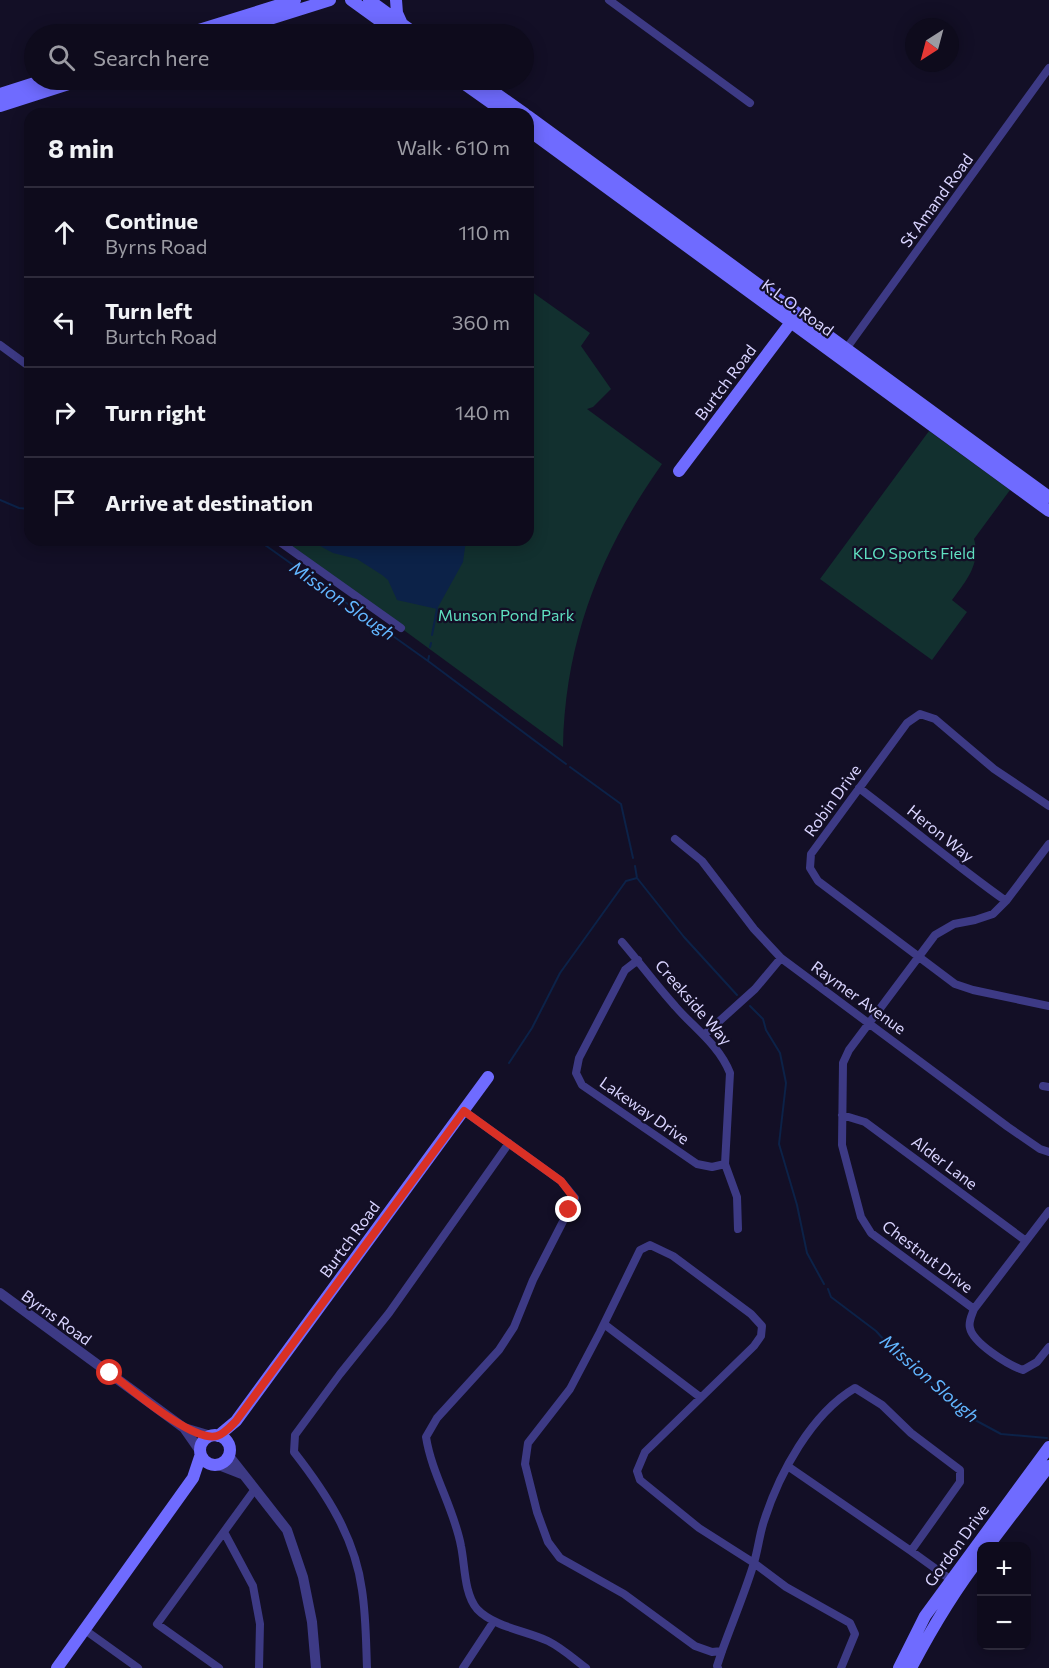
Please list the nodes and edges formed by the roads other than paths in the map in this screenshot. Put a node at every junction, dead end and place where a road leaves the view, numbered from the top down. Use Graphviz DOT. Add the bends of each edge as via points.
graph roads {
  1 [pos="294,0"];
  2 [pos="330,0"];
  3 [pos="351,0"];
  4 [pos="369,0"];
  5 [pos="396,0"];
  6 [pos="609,0"];
  7 [pos="284,2"];
  8 [pos="217,24"];
  9 [pos="254,24"];
  10 [pos="392,24"];
  11 [pos="395,24"];
  12 [pos="399,24"];
  13 [pos="1049,68"];
  14 [pos="24,87"];
  15 [pos="31,90"];
  16 [pos="473,90"];
  17 [pos="491,90"];
  18 [pos="1,96"];
  19 [pos="750,103"];
  20 [pos="499,108"];
  21 [pos="516,108"];
  22 [pos="534,121"];
  23 [pos="534,134"];
  24 [pos="794,318"];
  25 [pos="0,345"];
  26 [pos="846,349"];
  27 [pos="24,363"];
  28 [pos="679,471"];
  29 [pos="1049,497"];
  30 [pos="1049,512"];
  31 [pos="285,546"];
  32 [pos="401,628"];
  33 [pos="859,788"];
  34 [pos="1049,806"];
  35 [pos="675,839"];
  36 [pos="1049,844"];
  37 [pos="1006,901"];
  38 [pos="622,942"];
  39 [pos="918,956"];
  40 [pos="781,958"];
  41 [pos="638,960"];
  42 [pos="1049,1006"];
  43 [pos="870,1023"];
  44 [pos="704,1035"];
  45 [pos="488,1077"];
  46 [pos="464,1111"];
  47 [pos="842,1115"];
  48 [pos="509,1143"];
  49 [pos="1049,1152"];
  50 [pos="725,1164"];
  51 [pos="1049,1211"];
  52 [pos="738,1229"];
  53 [pos="1026,1241"];
  54 [pos="0,1293"];
  55 [pos="974,1309"];
  56 [pos="604,1324"];
  57 [pos="1049,1347"];
  58 [pos="700,1397"];
  59 [pos="236,1421"];
  60 [pos="184,1428"];
  61 [pos="215,1436"];
  62 [pos="1049,1447"];
  63 [pos="229,1450"];
  64 [pos="200,1454"];
  65 [pos="217,1465"];
  66 [pos="1049,1466"];
  67 [pos="789,1467"];
  68 [pos="243,1474"];
  69 [pos="193,1478"];
  70 [pos="255,1489"];
  71 [pos="224,1532"];
  72 [pos="991,1542"];
  73 [pos="911,1551"];
  74 [pos="977,1559"];
  75 [pos="754,1563"];
  76 [pos="955,1583"];
  77 [pos="494,1621"];
  78 [pos="85,1630"];
  79 [pos="722,1652"];
  80 [pos="57,1668"];
  81 [pos="138,1668"];
  82 [pos="219,1668"];
  83 [pos="259,1668"];
  84 [pos="316,1668"];
  85 [pos="367,1668"];
  86 [pos="464,1668"];
  87 [pos="586,1668"];
  88 [pos="718,1668"];
  89 [pos="841,1668"];
  90 [pos="899,1668"];
  91 [pos="911,1668"];
  1 -- 7 [label="main road"];
  2 -- 9 [label="main road"];
  3 -- 10 [label="main road"];
  4 -- 11 [label="main road"];
  5 -- 12 [label="main road"];
  6 -- 19 [label="street"];
  7 -- 8 [label="main road"];
  13 -- 26 [label="street, St Amand Road"];
  14 -- 18 [label="main road"];
  15 -- 18 [label="main road"];
  16 -- 20 [label="main road"];
  17 -- 21 [label="main road, K.L.O. Road"];
  22 -- 24 [label="main road, K.L.O. Road"];
  23 -- 24 [label="main road, K.L.O. Road"];
  24 -- 26 [label="main road, K.L.O. Road"];
  24 -- 28 [label="main road, Burtch Road"];
  24 -- 30 [label="main road, K.L.O. Road"];
  25 -- 27 [label="street"];
  26 -- 29 [label="main road, K.L.O. Road"];
  31 -- 32 [label="street"];
  33 -- 34 [label="street, Robin Drive" via="906,723 920,714 935,719 994,769"];
  33 -- 37 [label="street, Heron Way"];
  33 -- 39 [label="street, Robin Drive" via="811,854 810,868 818,881"];
  35 -- 40 [label="street, Raymer Avenue" via="702,861"];
  36 -- 37 [label="street, Chestnut Drive"];
  37 -- 39 [label="street, Chestnut Drive" via="993,914 954,924 935,935"];
  38 -- 41 [label="street, Creekside Way"];
  39 -- 42 [label="street, Robin Drive" via="955,984"];
  39 -- 43 [label="street, Chestnut Drive"];
  40 -- 43 [label="street, Raymer Avenue"];
  40 -- 44 [label="street" via="755,989"];
  41 -- 44 [label="street, Creekside Way" via="675,1007"];
  41 -- 50 [label="street, Lakeway Drive" via="626,970 579,1058 576,1073 582,1085 697,1164"];
  43 -- 47 [label="street, Chestnut Drive" via="843,1063"];
  43 -- 49 [label="street, Raymer Avenue"];
  44 -- 50 [label="street, Creekside Way" via="725,1060 730,1073"];
  45 -- 46 [label="main road, Burtch Road"];
  46 -- 48 [label="street"];
  46 -- 59 [label="main road, Burtch Road"];
  47 -- 53 [label="street, Alder Lane" via="865,1122"];
  47 -- 55 [label="street, Chestnut Drive" via="842,1145 861,1217 871,1233"];
  48 -- 77 [label="street" via="561,1181 574,1198 514,1327 492,1359 437,1418 426,1437 429,1456 461,1544 469,1592 477,1608"];
  48 -- 85 [label="street" via="389,1313 295,1435 294,1452 340,1519 352,1552 362,1589"];
  50 -- 52 [label="street, Creekside Way" via="737,1197"];
  51 -- 53 [label="street"];
  53 -- 55 [label="street"];
  54 -- 60 [label="street, Byrns Road"];
  55 -- 57 [label="street" via="969,1325 972,1336 1010,1365 1023,1370 1037,1362"];
  56 -- 58 [label="street"];
  56 -- 58 [label="street" via="640,1250 650,1245 674,1256 751,1314 762,1326 754,1346"];
  56 -- 79 [label="street" via="570,1389 528,1443 525,1464 537,1512 548,1542 560,1557 624,1594 695,1646"];
  58 -- 75 [label="street" via="645,1452 637,1471 640,1480 699,1527"];
  59 -- 61 [label="main road, Burtch Road"];
  59 -- 63 [label="main road, Burtch Road"];
  60 -- 61 [label="street, Byrns Road"];
  60 -- 64 [label="street, Byrns Road"];
  61 -- 63 [label="main road" via="225,1439"];
  61 -- 64 [label="main road" via="202,1442"];
  62 -- 76 [label="main road, Gordon Drive"];
  63 -- 65 [label="main road" via="227,1460"];
  63 -- 68 [label="street"];
  64 -- 65 [label="main road" via="206,1463"];
  64 -- 69 [label="main road"];
  65 -- 68 [label="street"];
  65 -- 69 [label="main road"];
  66 -- 72 [label="main road, Gordon Drive"];
  67 -- 73 [label="street"];
  67 -- 73 [label="street" via="821,1417 845,1394 855,1388 882,1405 960,1470 960,1482"];
  67 -- 75 [label="street" via="763,1523"];
  68 -- 70 [label="street"];
  69 -- 78 [label="main road"];
  70 -- 71 [label="street"];
  70 -- 84 [label="street" via="287,1530 303,1577"];
  71 -- 82 [label="street" via="157,1624"];
  71 -- 83 [label="street" via="253,1586 260,1624"];
  73 -- 76 [label="street"];
  74 -- 76 [label="main road, Gordon Drive"];
  75 -- 79 [label="street"];
  75 -- 89 [label="street" via="786,1587 850,1623 855,1634"];
  76 -- 90 [label="main road, Gordon Drive" via="925,1616"];
  76 -- 91 [label="main road, Gordon Drive"];
  77 -- 86 [label="street"];
  77 -- 87 [label="street" via="550,1642"];
  78 -- 80 [label="main road"];
  78 -- 81 [label="street"];
  79 -- 88 [label="street"];
}
